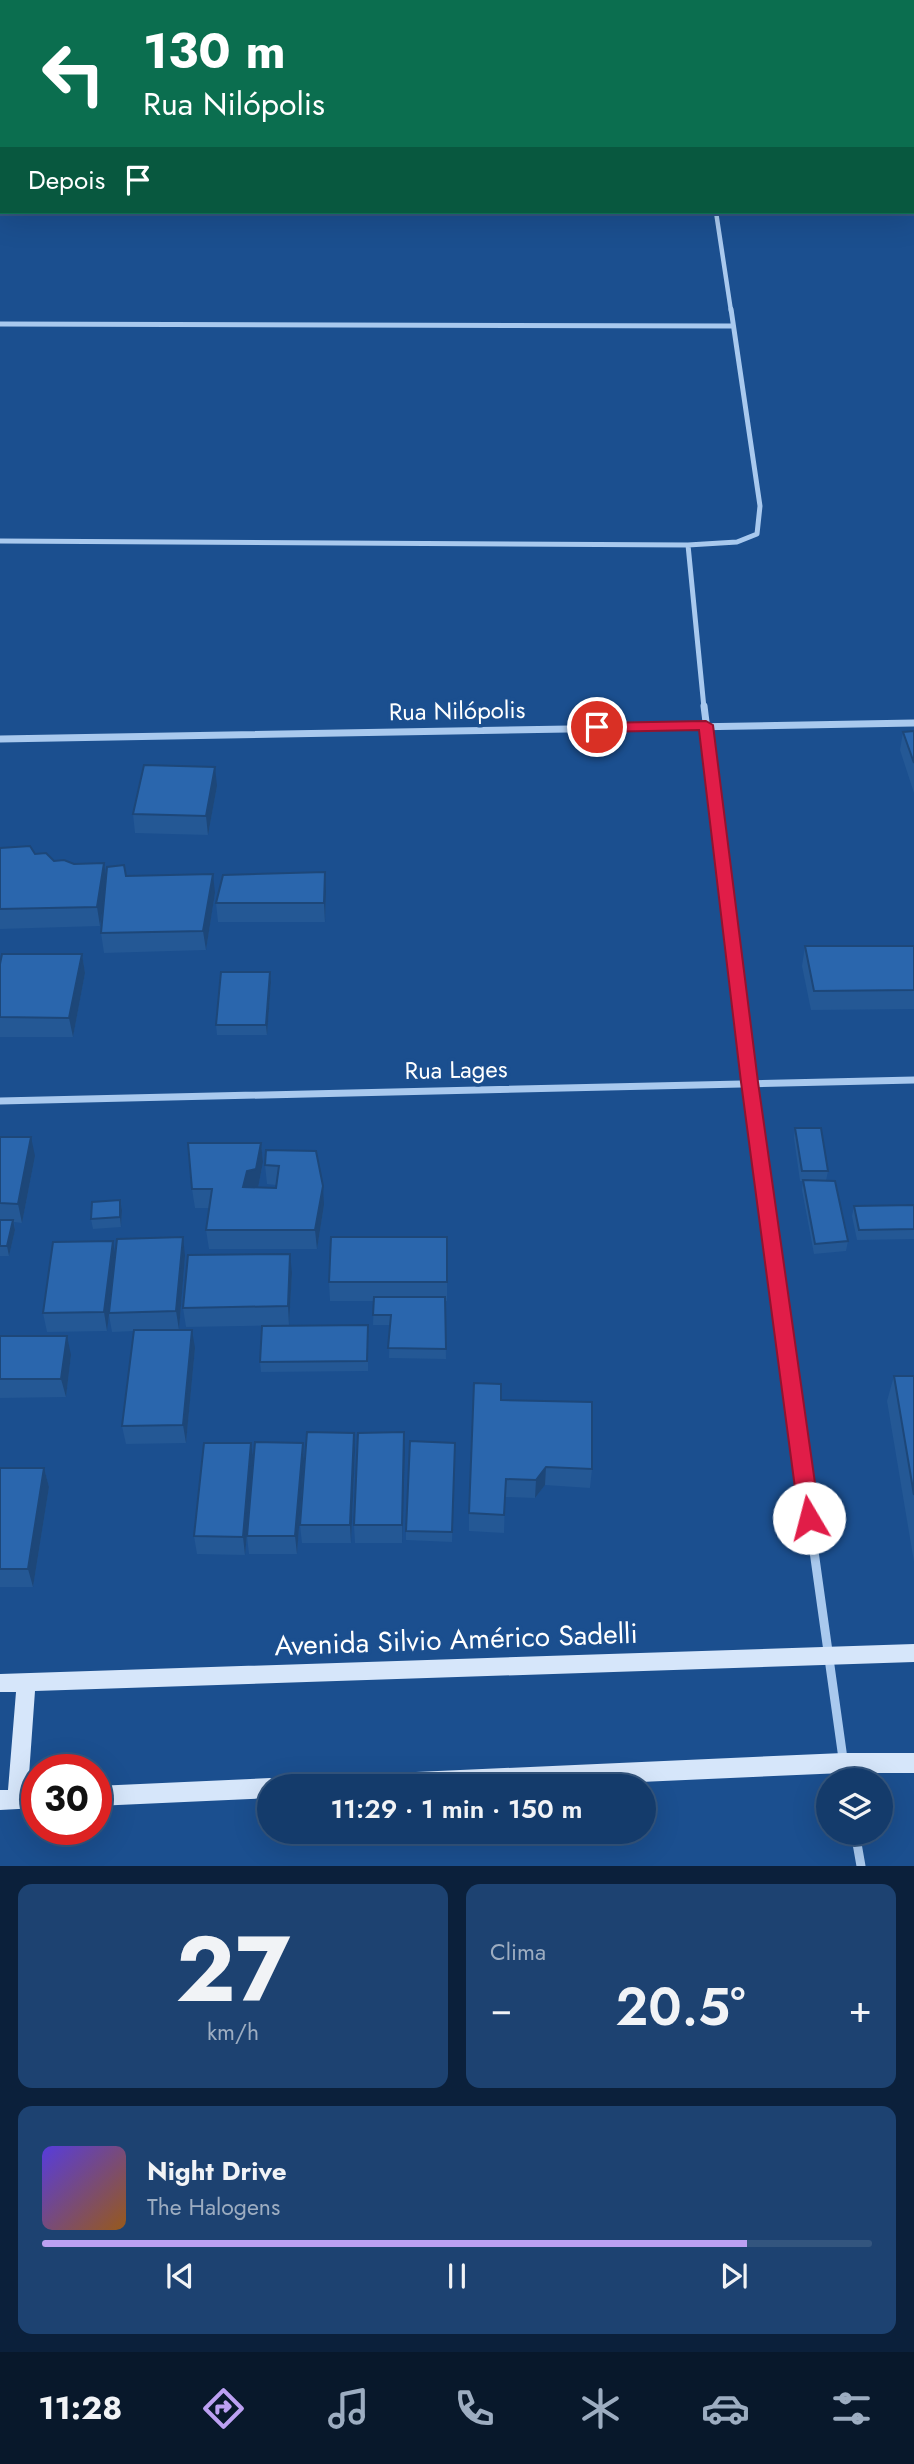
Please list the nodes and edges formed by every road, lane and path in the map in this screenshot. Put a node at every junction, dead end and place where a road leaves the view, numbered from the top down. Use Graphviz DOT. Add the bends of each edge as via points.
graph roads {
  1 [pos="716,214"];
  2 [pos="0,324"];
  3 [pos="732,326"];
  4 [pos="0,541"];
  5 [pos="688,545"];
  6 [pos="914,723"];
  7 [pos="706,725"];
  8 [pos="0,739"];
  9 [pos="914,1080"];
  10 [pos="749,1082"];
  11 [pos="0,1101"];
  12 [pos="914,1653"];
  13 [pos="828,1654"];
  14 [pos="26,1682"];
  15 [pos="0,1683"];
  16 [pos="914,1763"];
  17 [pos="843,1768"];
  18 [pos="875,1768"];
  19 [pos="816,1773"];
  20 [pos="656,1777"];
  21 [pos="257,1789"];
  22 [pos="112,1795"];
  23 [pos="18,1799"];
  24 [pos="857,1845"];
  25 [pos="861,1866"];
  1 -- 3 [label="street"];
  2 -- 3 [label="street"];
  3 -- 5 [label="street" via="760,506 757,534 737,542"];
  4 -- 5 [label="street"];
  5 -- 7 [label="street"];
  6 -- 7 [label="street, Rua Nilópolis"];
  7 -- 8 [label="street, Rua Nilópolis"];
  7 -- 10 [label="street"];
  9 -- 10 [label="street, Rua Lages"];
  10 -- 11 [label="street, Rua Lages"];
  10 -- 13 [label="street"];
  12 -- 13 [label="main road, Avenida Silvio Américo Sadelli"];
  13 -- 14 [label="main road, Avenida Silvio Américo Sadelli"];
  13 -- 17 [label="street"];
  14 -- 15 [label="main road, Avenida Silvio Américo Sadelli"];
  14 -- 23 [label="main road"];
  16 -- 18 [label="main road"];
  19 -- 20 [label="main road"];
  21 -- 22 [label="main road"];
  24 -- 25 [label="street"];
}
